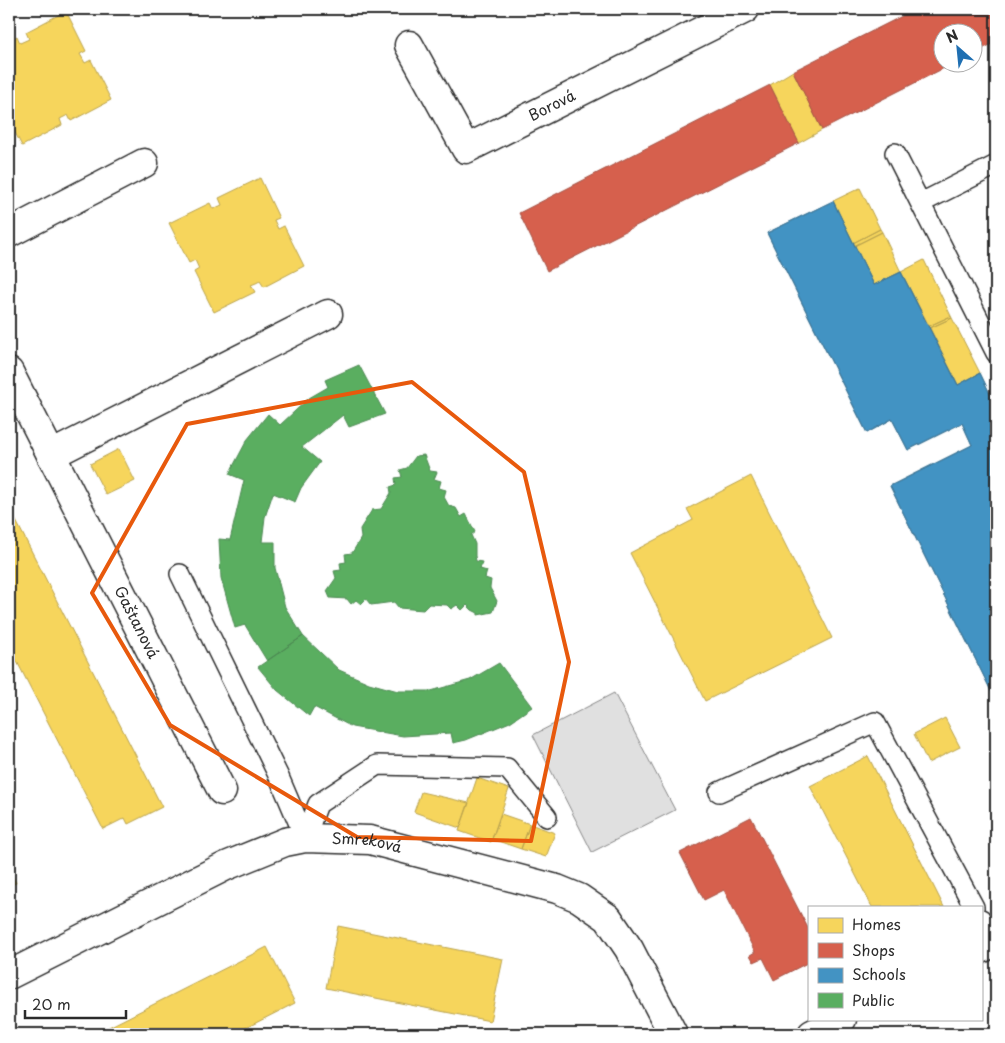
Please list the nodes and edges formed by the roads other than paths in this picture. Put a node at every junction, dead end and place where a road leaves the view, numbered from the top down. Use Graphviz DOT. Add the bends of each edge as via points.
graph roads {
  1 [pos="745,9"];
  2 [pos="409,45"];
  3 [pos="895,153"];
  4 [pos="144,162"];
  5 [pos="996,165"];
  6 [pos="921,204"];
  7 [pos="9,233"];
  8 [pos="328,314"];
  9 [pos="996,353"];
  10 [pos="9,372"];
  11 [pos="51,454"];
  12 [pos="180,574"];
  13 [pos="222,791"];
  14 [pos="719,792"];
  15 [pos="547,817"];
  16 [pos="305,838"];
  17 [pos="973,906"];
  18 [pos="9,975"];
  19 [pos="840,1020"];
  20 [pos="673,1034"];
  21 [pos="812,1034"];
  1 -- 2 [label="street, Borová" via="466,149"];
  3 -- 6 [label="lane"];
  4 -- 7 [label="street"];
  5 -- 6 [label="lane"];
  6 -- 9 [label="lane"];
  8 -- 11 [label="street"];
  10 -- 11 [label="street, Gaštanová"];
  11 -- 13 [label="street, Gaštanová"];
  12 -- 16 [label="lane" via="279,777"];
  14 -- 17 [label="lane" via="875,722"];
  15 -- 16 [label="lane" via="507,768 377,765 318,804"];
  16 -- 18 [label="street, Smreková" via="285,842 226,866"];
  16 -- 20 [label="street, Smreková" via="370,840 558,889 579,898 613,925"];
  19 -- 21 [label="street"];
}
